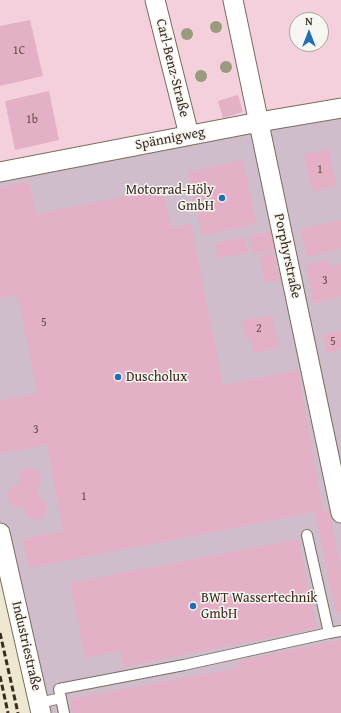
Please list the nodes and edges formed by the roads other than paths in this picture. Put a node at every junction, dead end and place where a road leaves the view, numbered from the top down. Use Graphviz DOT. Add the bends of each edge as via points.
graph roads {
  1 [pos="155,0"];
  2 [pos="233,0"];
  3 [pos="341,108"];
  4 [pos="259,122"];
  5 [pos="189,135"];
  6 [pos="0,172"];
  7 [pos="341,513"];
  8 [pos="0,533"];
  9 [pos="307,535"];
  10 [pos="341,631"];
  11 [pos="329,633"];
  12 [pos="61,698"];
  13 [pos="40,708"];
  14 [pos="64,713"];
  1 -- 5 [label="street, Carl-Benz-Straße"];
  2 -- 4 [label="street, Porphyrstraße"];
  3 -- 4 [label="street, Spännigweg"];
  4 -- 5 [label="street, Spännigweg"];
  4 -- 7 [label="street, Porphyrstraße"];
  5 -- 6 [label="street, Spännigweg"];
  8 -- 13 [label="street, Industriestraße"];
  9 -- 11 [label="lane"];
  10 -- 11 [label="lane"];
  11 -- 12 [label="lane" via="59,689"];
  12 -- 13 [label="lane"];
  12 -- 14 [label="lane"];
}
